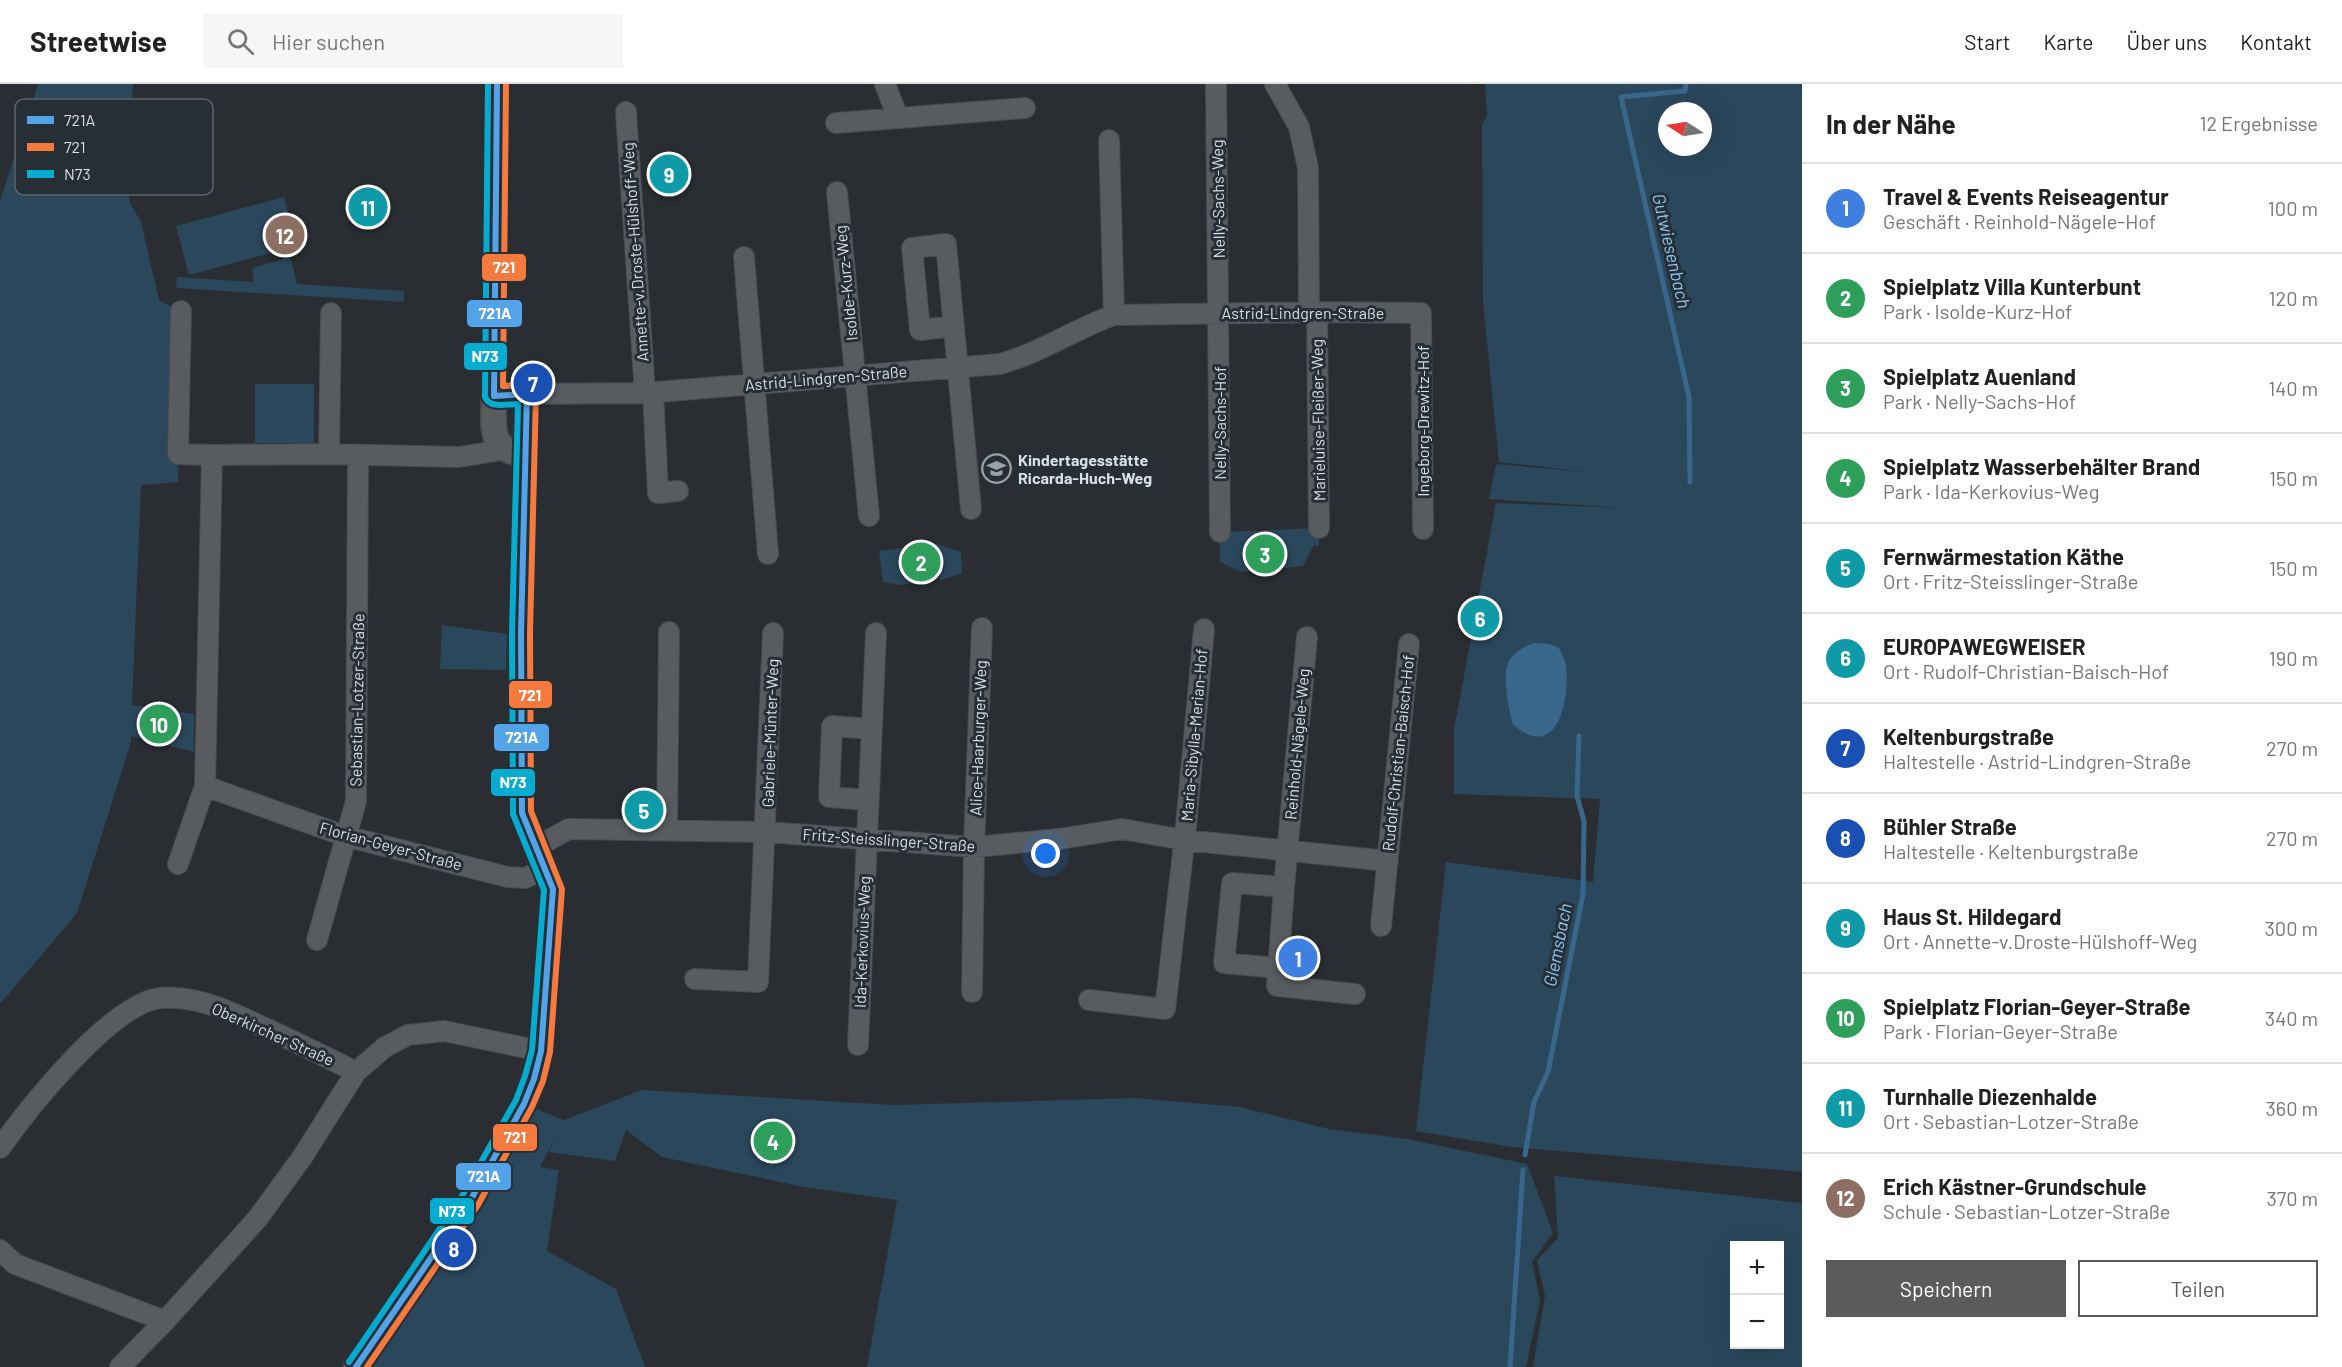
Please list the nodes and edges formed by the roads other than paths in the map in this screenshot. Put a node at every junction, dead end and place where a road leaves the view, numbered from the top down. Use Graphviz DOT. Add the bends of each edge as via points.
graph roads {
  1 [pos="496,84"];
  2 [pos="885,84"];
  3 [pos="1216,84"];
  4 [pos="1275,84"];
  5 [pos="1025,108"];
  6 [pos="626,112"];
  7 [pos="898,118"];
  8 [pos="836,123"];
  9 [pos="1109,140"];
  10 [pos="837,192"];
  11 [pos="744,257"];
  12 [pos="181,311"];
  13 [pos="1313,312"];
  14 [pos="331,313"];
  15 [pos="1421,313"];
  16 [pos="1220,314"];
  17 [pos="1114,315"];
  18 [pos="954,326"];
  19 [pos="957,367"];
  20 [pos="855,375"];
  21 [pos="753,385"];
  22 [pos="649,393"];
  23 [pos="527,394"];
  24 [pos="494,396"];
  25 [pos="513,452"];
  26 [pos="329,454"];
  27 [pos="212,455"];
  28 [pos="358,456"];
  29 [pos="678,491"];
  30 [pos="971,510"];
  31 [pos="868,516"];
  32 [pos="1319,528"];
  33 [pos="1424,529"];
  34 [pos="1220,532"];
  35 [pos="768,554"];
  36 [pos="982,628"];
  37 [pos="1204,629"];
  38 [pos="669,632"];
  39 [pos="773,633"];
  40 [pos="876,633"];
  41 [pos="1307,637"];
  42 [pos="1409,644"];
  43 [pos="872,729"];
  44 [pos="205,786"];
  45 [pos="868,800"];
  46 [pos="667,830"];
  47 [pos="766,832"];
  48 [pos="345,837"];
  49 [pos="866,840"];
  50 [pos="1184,840"];
  51 [pos="974,847"];
  52 [pos="1287,852"];
  53 [pos="540,858"];
  54 [pos="1388,861"];
  55 [pos="178,864"];
  56 [pos="1284,887"];
  57 [pos="1381,926"];
  58 [pos="317,940"];
  59 [pos="1277,968"];
  60 [pos="695,979"];
  61 [pos="972,993"];
  62 [pos="1355,994"];
  63 [pos="1089,1000"];
  64 [pos="858,1045"];
  65 [pos="541,1051"];
  66 [pos="356,1072"];
  67 [pos="0,1148"];
  68 [pos="0,1250"];
  69 [pos="165,1321"];
  70 [pos="120,1367"];
  71 [pos="356,1367"];
  1 -- 24 [label="street"];
  2 -- 7 [label="street"];
  3 -- 16 [label="street, Nelly-Sachs-Weg"];
  4 -- 13 [label="street, Marieluise-Fleißer-Weg" via="1299,128 1308,168"];
  5 -- 7 [label="street"];
  6 -- 22 [label="street, Annette-v.Droste-Hülshoff-Weg"];
  7 -- 8 [label="street"];
  9 -- 17 [label="street"];
  10 -- 20 [label="street, Isolde-Kurz-Weg"];
  11 -- 21 [label="street"];
  12 -- 27 [label="street" via="178,454"];
  13 -- 15 [label="street, Astrid-Lindgren-Straße"];
  13 -- 16 [label="street, Astrid-Lindgren-Straße"];
  13 -- 32 [label="street, Marieluise-Fleißer-Weg"];
  14 -- 26 [label="street"];
  15 -- 33 [label="street, Ingeborg-Drewitz-Hof"];
  16 -- 17 [label="street, Astrid-Lindgren-Straße"];
  16 -- 34 [label="street, Nelly-Sachs-Hof"];
  17 -- 19 [label="street, Astrid-Lindgren-Straße" via="1023,358"];
  18 -- 19 [label="street"];
  19 -- 20 [label="street, Astrid-Lindgren-Straße"];
  19 -- 30 [label="street"];
  20 -- 21 [label="street, Astrid-Lindgren-Straße"];
  20 -- 31 [label="street, Isolde-Kurz-Weg"];
  21 -- 22 [label="street, Astrid-Lindgren-Straße"];
  21 -- 35 [label="street"];
  22 -- 23 [label="street, Astrid-Lindgren-Straße"];
  22 -- 29 [label="street, Annette-v.Droste-Hülshoff-Weg" via="658,493"];
  23 -- 24 [label="street"];
  23 -- 25 [label="street"];
  24 -- 25 [label="street" via="494,429"];
  25 -- 28 [label="street" via="459,457"];
  25 -- 53 [label="street" via="521,633 522,813"];
  26 -- 27 [label="street"];
  26 -- 28 [label="street"];
  27 -- 44 [label="street"];
  28 -- 48 [label="street, Sebastian-Lotzer-Straße" via="356,801"];
  36 -- 51 [label="street, Alice-Haarburger-Weg"];
  37 -- 50 [label="street, Maria-Sibylla-Merian-Hof"];
  38 -- 46 [label="street"];
  39 -- 47 [label="street, Gabriele-Münter-Weg"];
  40 -- 43 [label="street, Ida-Kerkovius-Weg"];
  41 -- 52 [label="street, Reinhold-Nägele-Weg"];
  42 -- 54 [label="street, Rudolf-Christian-Baisch-Hof"];
  43 -- 45 [label="street, Ida-Kerkovius-Weg"];
  43 -- 45 [label="street" via="832,726 829,797"];
  44 -- 48 [label="street, Florian-Geyer-Straße"];
  44 -- 55 [label="street"];
  45 -- 49 [label="street, Ida-Kerkovius-Weg"];
  46 -- 47 [label="street, Fritz-Steisslinger-Straße"];
  46 -- 53 [label="street, Fritz-Steisslinger-Straße" via="569,829"];
  47 -- 49 [label="street, Fritz-Steisslinger-Straße"];
  47 -- 60 [label="street, Gabriele-Münter-Weg" via="758,982"];
  48 -- 53 [label="street, Florian-Geyer-Straße" via="508,877 525,878"];
  48 -- 58 [label="street, Sebastian-Lotzer-Straße"];
  49 -- 51 [label="street, Fritz-Steisslinger-Straße"];
  49 -- 64 [label="street, Ida-Kerkovius-Weg"];
  50 -- 51 [label="street, Fritz-Steisslinger-Straße" via="1122,829"];
  50 -- 52 [label="street, Fritz-Steisslinger-Straße"];
  50 -- 63 [label="street, Maria-Sibylla-Merian-Hof" via="1165,1009"];
  51 -- 61 [label="street, Alice-Haarburger-Weg"];
  52 -- 54 [label="street, Fritz-Steisslinger-Straße"];
  52 -- 56 [label="street, Reinhold-Nägele-Weg"];
  53 -- 65 [label="street" via="553,889"];
  54 -- 57 [label="street, Rudolf-Christian-Baisch-Hof"];
  56 -- 59 [label="street, Reinhold-Nägele-Weg"];
  56 -- 59 [label="street" via="1232,883 1224,963"];
  59 -- 62 [label="street" via="1277,986"];
  65 -- 66 [label="street" via="444,1031 408,1035 385,1047"];
  65 -- 71 [label="street" via="524,1104 470,1202"];
  66 -- 67 [label="street, Oberkircher Straße" via="214,1006 160,998 129,1011 87,1045"];
  66 -- 69 [label="street" via="258,1218"];
  68 -- 69 [label="street" via="15,1264"];
  69 -- 70 [label="street"];
}
